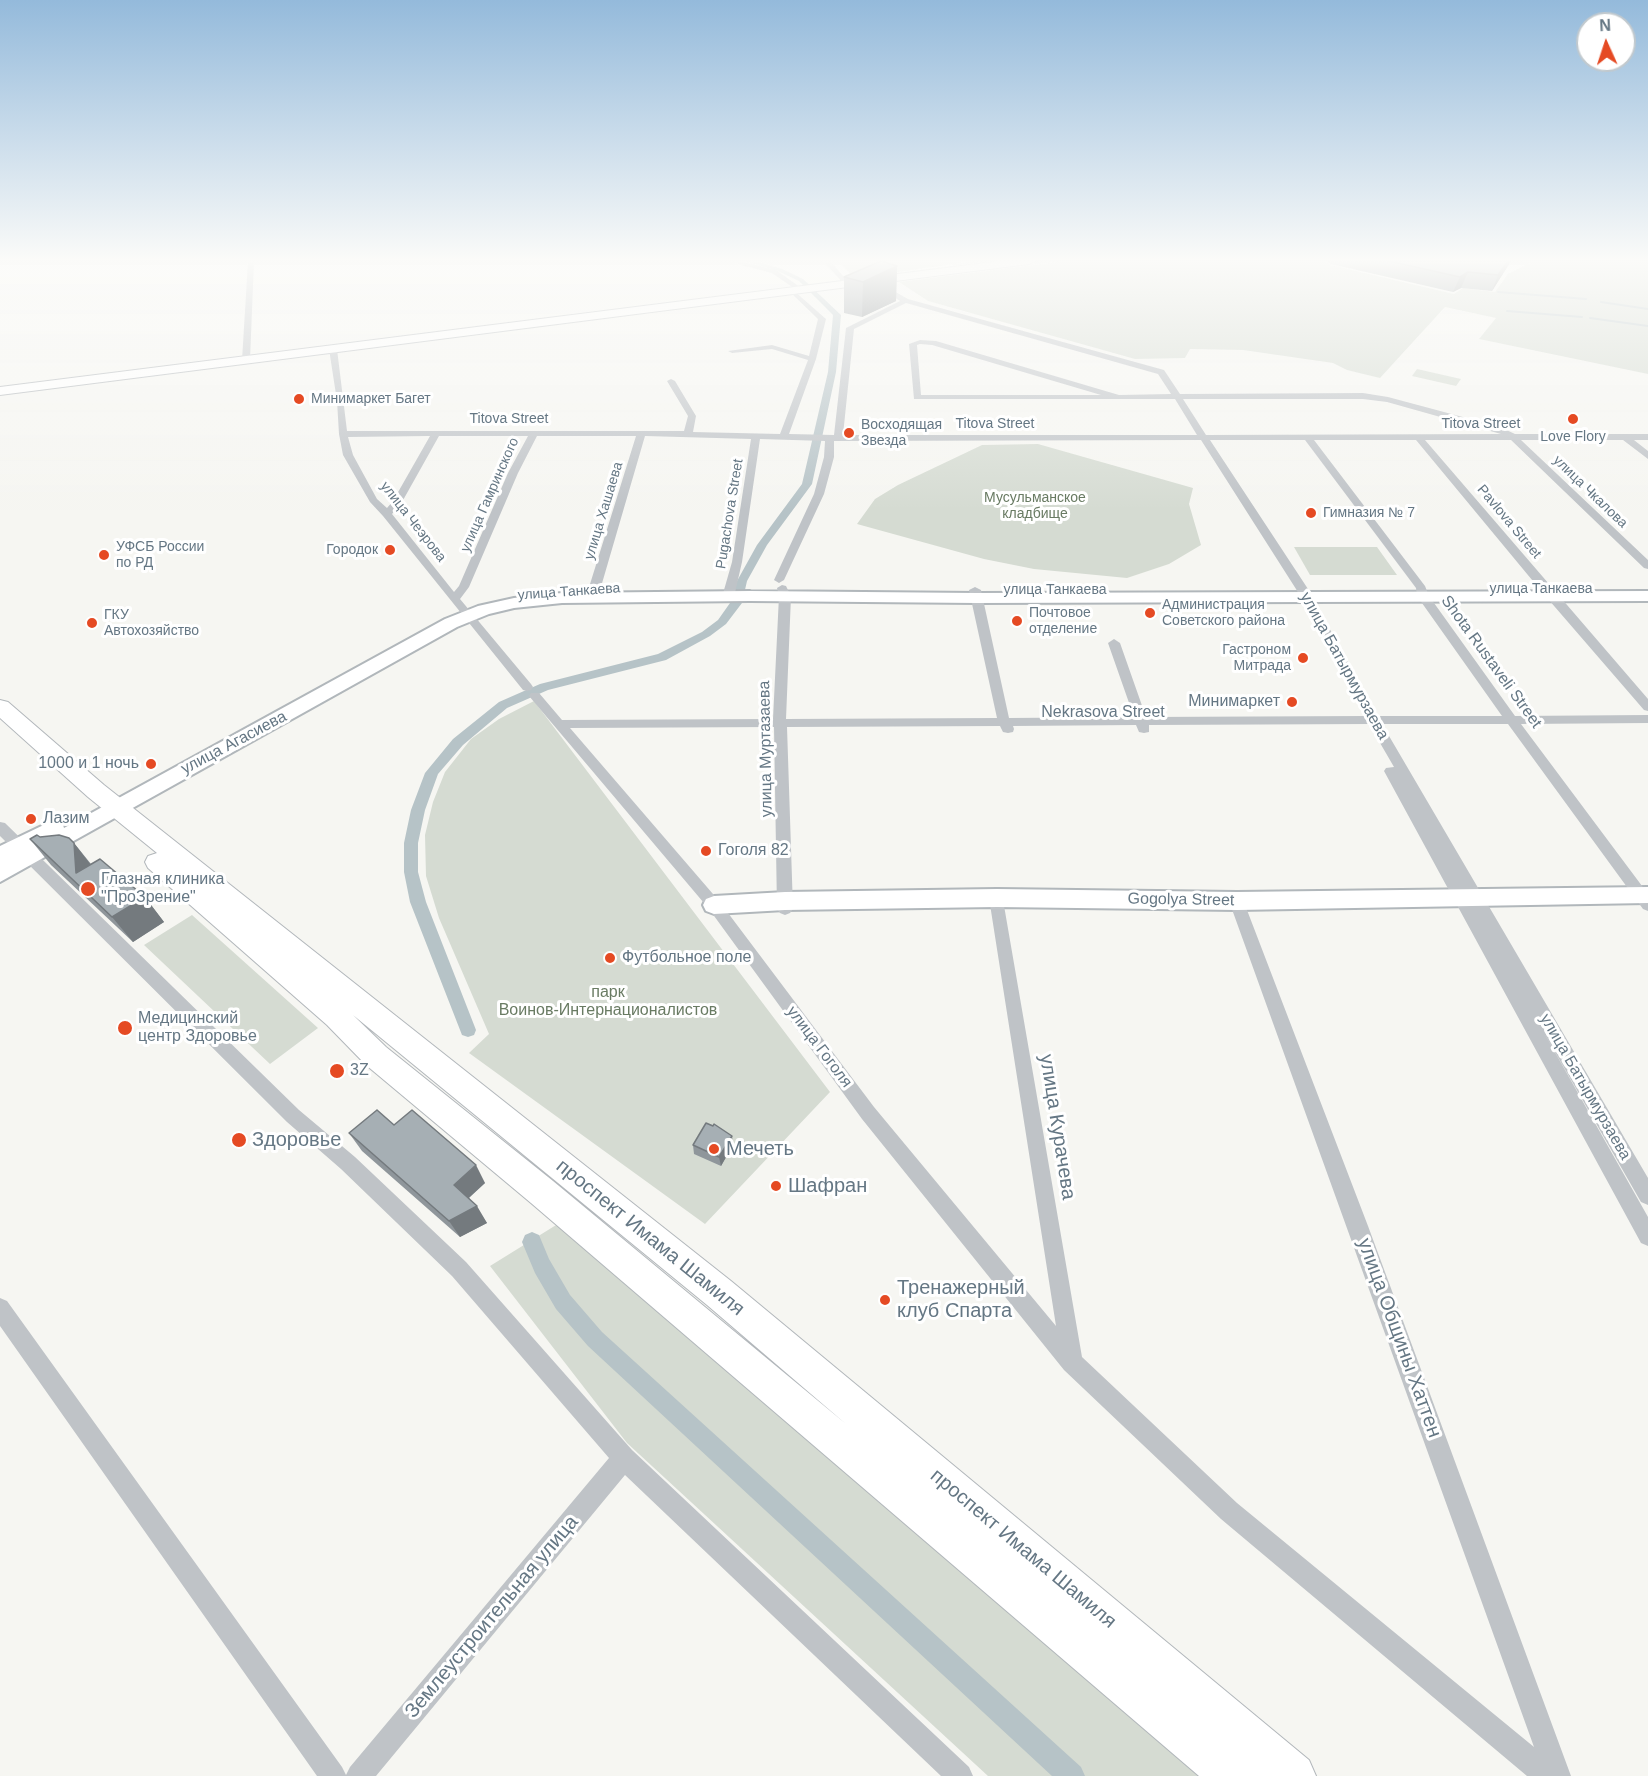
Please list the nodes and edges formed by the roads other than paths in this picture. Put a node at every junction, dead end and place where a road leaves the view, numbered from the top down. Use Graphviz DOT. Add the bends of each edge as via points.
graph roads {
  1 [pos="247,344"];
  2 [pos="381,344"];
  3 [pos="816,344"];
  4 [pos="848,344"];
  5 [pos="912,344"];
  6 [pos="936,344"];
  7 [pos="1064,344"];
  8 [pos="333,350"];
  9 [pos="732,351"];
  10 [pos="812,359"];
  11 [pos="246,360"];
  12 [pos="671,381"];
  13 [pos="0,390"];
  14 [pos="1118,397"];
  15 [pos="1176,397"];
  16 [pos="534,433"];
  17 [pos="641,433"];
  18 [pos="343,434"];
  19 [pos="435,434"];
  20 [pos="688,434"];
  21 [pos="756,435"];
  22 [pos="784,436"];
  23 [pos="1418,437"];
  24 [pos="1513,437"];
  25 [pos="1625,437"];
  26 [pos="1648,437"];
  27 [pos="834,438"];
  28 [pos="1203,438"];
  29 [pos="1308,438"];
  30 [pos="1648,456"];
  31 [pos="387,514"];
  32 [pos="1648,566"];
  33 [pos="782,588"];
  34 [pos="1648,590"];
  35 [pos="730,591"];
  36 [pos="1422,592"];
  37 [pos="593,593"];
  38 [pos="1298,593"];
  39 [pos="1550,593"];
  40 [pos="976,594"];
  41 [pos="1648,596"];
  42 [pos="462,607"];
  43 [pos="1114,643"];
  44 [pos="0,707"];
  45 [pos="1648,707"];
  46 [pos="1648,719"];
  47 [pos="1512,721"];
  48 [pos="1370,723"];
  49 [pos="0,724"];
  50 [pos="1648,725"];
  51 [pos="780,726"];
  52 [pos="1006,726"];
  53 [pos="1142,726"];
  54 [pos="564,727"];
  55 [pos="106,807"];
  56 [pos="0,827"];
  57 [pos="17,853"];
  58 [pos="0,874"];
  59 [pos="1646,900"];
  60 [pos="998,903"];
  61 [pos="1471,904"];
  62 [pos="785,905"];
  63 [pos="1238,905"];
  64 [pos="717,909"];
  65 [pos="1648,1196"];
  66 [pos="1648,1236"];
  67 [pos="0,1308"];
  68 [pos="1072,1362"];
  69 [pos="624,1458"];
  70 [pos="333,1776"];
  71 [pos="359,1776"];
  72 [pos="960,1776"];
  73 [pos="1234,1776"];
  74 [pos="1293,1776"];
  75 [pos="1548,1776"];
  76 [pos="1558,1776"];
  1 -- 11 [label="street"];
  2 -- 8 [label="main road"];
  3 -- 10 [label="street"];
  4 -- 27 [label="street"];
  5 -- 14 [label="street" via="917,397"];
  6 -- 14 [label="street"];
  7 -- 15 [label="street, улица Батырмурзаева" via="1157,369"];
  8 -- 11 [label="main road"];
  8 -- 18 [label="street, улица Чеэрова"];
  9 -- 10 [label="street" via="772,347"];
  10 -- 22 [label="street"];
  11 -- 13 [label="main road"];
  11 -- 13 [label="main road"];
  12 -- 20 [label="street" via="692,416"];
  14 -- 15 [label="street"];
  15 -- 24 [label="street" via="1375,397 1497,429"];
  15 -- 28 [label="street, улица Батырмурзаева"];
  16 -- 17 [label="street, Titova Street"];
  16 -- 19 [label="street, Titova Street"];
  16 -- 42 [label="street, улица Гамринского" via="464,587"];
  17 -- 20 [label="street, Titova Street"];
  17 -- 37 [label="street, улица Хашаева"];
  18 -- 19 [label="street, Titova Street"];
  18 -- 31 [label="street, улица Чеэрова" via="348,455 373,500"];
  19 -- 31 [label="street"];
  20 -- 21 [label="street, Titova Street"];
  21 -- 22 [label="street, Titova Street"];
  21 -- 35 [label="street, Pugachova Street"];
  22 -- 27 [label="street, Titova Street"];
  23 -- 24 [label="street, Titova Street"];
  23 -- 29 [label="street, Titova Street"];
  23 -- 39 [label="street, Pavlova Street"];
  24 -- 25 [label="street, Titova Street"];
  24 -- 32 [label="street, улица Чкалова"];
  25 -- 26 [label="street, Titova Street"];
  25 -- 30 [label="street"];
  27 -- 28 [label="street, Titova Street"];
  27 -- 33 [label="street" via="819,494"];
  28 -- 29 [label="street, Titova Street"];
  28 -- 38 [label="street, улица Батырмурзаева"];
  29 -- 36 [label="street, Shota Rustaveli Street"];
  31 -- 42 [label="street, улица Чеэрова"];
  33 -- 35 [label="main road, улица Танкаева"];
  33 -- 40 [label="main road, улица Танкаева"];
  33 -- 51 [label="street, улица Муртазаева"];
  34 -- 39 [label="main road, улица Танкаева"];
  35 -- 37 [label="main road, улица Танкаева"];
  36 -- 38 [label="main road, улица Танкаева"];
  36 -- 39 [label="main road, улица Танкаева"];
  36 -- 47 [label="street, Shota Rustaveli Street"];
  37 -- 42 [label="main road, улица Танкаева"];
  38 -- 40 [label="main road, улица Танкаева"];
  38 -- 48 [label="street, улица Батырмурзаева"];
  39 -- 41 [label="main road, улица Танкаева"];
  39 -- 45 [label="street, Pavlova Street"];
  40 -- 52 [label="street"];
  42 -- 54 [label="street, улица Чеэрова"];
  42 -- 55 [label="main road, улица Агасиева" via="221,749"];
  43 -- 53 [label="street"];
  44 -- 55 [label="main road, проспект Имама Шамиля"];
  46 -- 47 [label="street, Nekrasova Street"];
  47 -- 48 [label="street, Nekrasova Street"];
  47 -- 50 [label="street, Nekrasova Street"];
  47 -- 59 [label="street, Shota Rustaveli Street"];
  48 -- 53 [label="street, Nekrasova Street"];
  48 -- 61 [label="street, улица Батырмурзаева"];
  49 -- 55 [label="main road, проспект Имама Шамиля"];
  51 -- 52 [label="street, Nekrasova Street"];
  51 -- 54 [label="street, Nekrasova Street"];
  51 -- 62 [label="street, улица Муртазаева"];
  52 -- 53 [label="street, Nekrasova Street"];
  54 -- 64 [label="street, улица Гоголя"];
  55 -- 57 [label="main road, улица Агасиева"];
  55 -- 73 [label="main road, проспект Имама Шамиля" via="376,1056 542,1191"];
  55 -- 74 [label="main road, проспект Имама Шамиля" via="719,1293"];
  56 -- 57 [label="street"];
  57 -- 58 [label="main road, улица Агасиева"];
  57 -- 69 [label="street" via="292,1116 348,1163 459,1269"];
  59 -- 61 [label="main road, Gogolya Street"];
  60 -- 62 [label="main road, Gogolya Street"];
  60 -- 63 [label="main road, Gogolya Street"];
  60 -- 68 [label="street, улица Курачева"];
  61 -- 63 [label="main road, Gogolya Street"];
  61 -- 65 [label="street, улица Батырмурзаева"];
  61 -- 66 [label="street, улица Батырмурзаева"];
  62 -- 64 [label="main road, Gogolya Street"];
  63 -- 76 [label="street, улица Общины Хаттен"];
  64 -- 68 [label="street, улица Гоголя" via="868,1113"];
  67 -- 70 [label="street"];
  68 -- 75 [label="street, улица Гоголя" via="1229,1510"];
  69 -- 71 [label="street, Землеустроительная улица"];
  69 -- 72 [label="street"];
}
